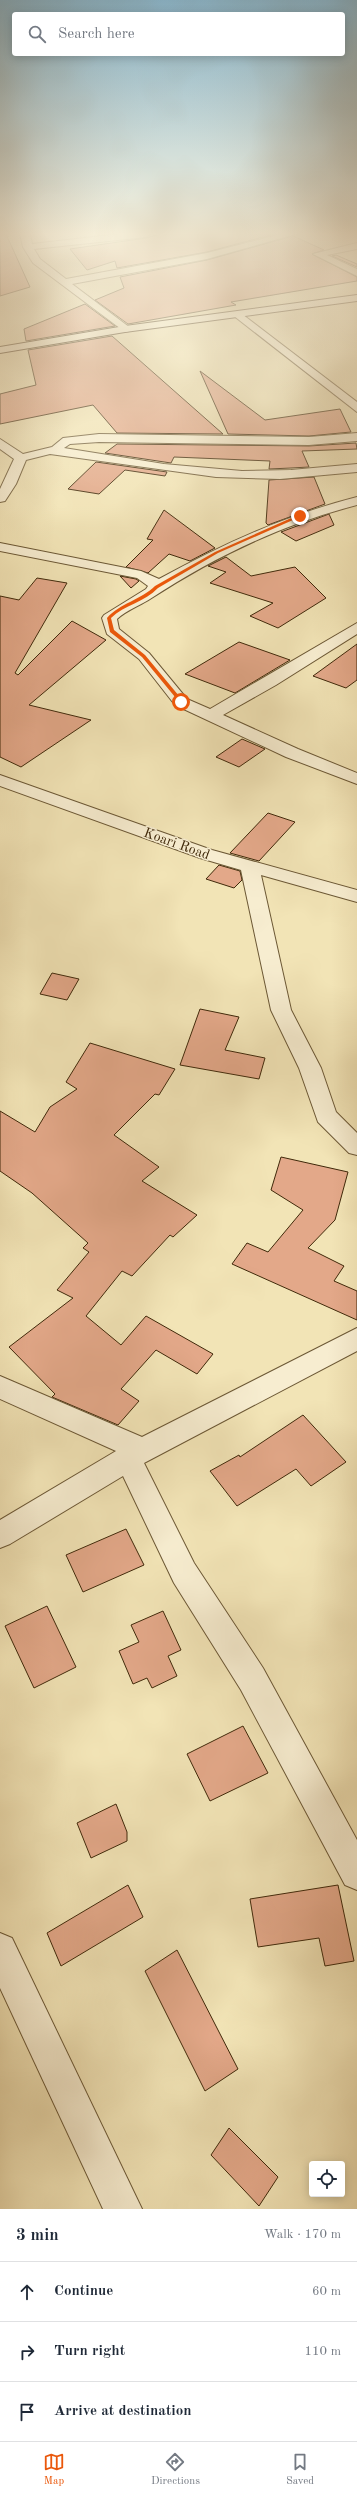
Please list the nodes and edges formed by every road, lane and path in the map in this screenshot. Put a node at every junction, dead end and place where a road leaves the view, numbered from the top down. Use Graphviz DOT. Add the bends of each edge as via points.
graph roads {
  1 [pos="77,337"];
  2 [pos="267,337"];
  3 [pos="0,350"];
  4 [pos="357,408"];
  5 [pos="357,437"];
  6 [pos="0,443"];
  7 [pos="50,450"];
  8 [pos="21,458"];
  9 [pos="357,468"];
  10 [pos="0,498"];
  11 [pos="357,500"];
  12 [pos="0,547"];
  13 [pos="156,587"];
  14 [pos="357,627"];
  15 [pos="210,716"];
  16 [pos="357,779"];
  17 [pos="0,780"];
  18 [pos="250,867"];
  19 [pos="357,896"];
  20 [pos="357,1147"];
  21 [pos="357,1339"];
  22 [pos="0,1387"];
  23 [pos="136,1454"];
  24 [pos="0,1535"];
  25 [pos="357,1873"];
  26 [pos="0,1950"];
  27 [pos="123,2209"];
  1 -- 3 [label="street"];
  2 -- 4 [label="street"];
  5 -- 7 [label="street" via="309,441 99,438 67,441"];
  6 -- 8 [label="street"];
  7 -- 8 [label="street"];
  7 -- 9 [label="street" via="147,466 213,473 269,475"];
  8 -- 10 [label="street" via="10,484"];
  11 -- 13 [label="street" via="300,516 217,553"];
  12 -- 13 [label="street" via="140,575 153,581"];
  13 -- 15 [label="street" via="150,594 116,611 109,618 112,631 144,656 181,702"];
  14 -- 15 [label="street"];
  15 -- 16 [label="street"];
  17 -- 18 [label="street, Koari Road" via="206,854"];
  18 -- 19 [label="street, Koari Road"];
  18 -- 20 [label="street" via="281,1010 310,1068 326,1116"];
  21 -- 23 [label="street"];
  22 -- 23 [label="street"];
  23 -- 24 [label="street"];
  23 -- 25 [label="street" via="184,1573 252,1679"];
  26 -- 27 [label="street"];
}
